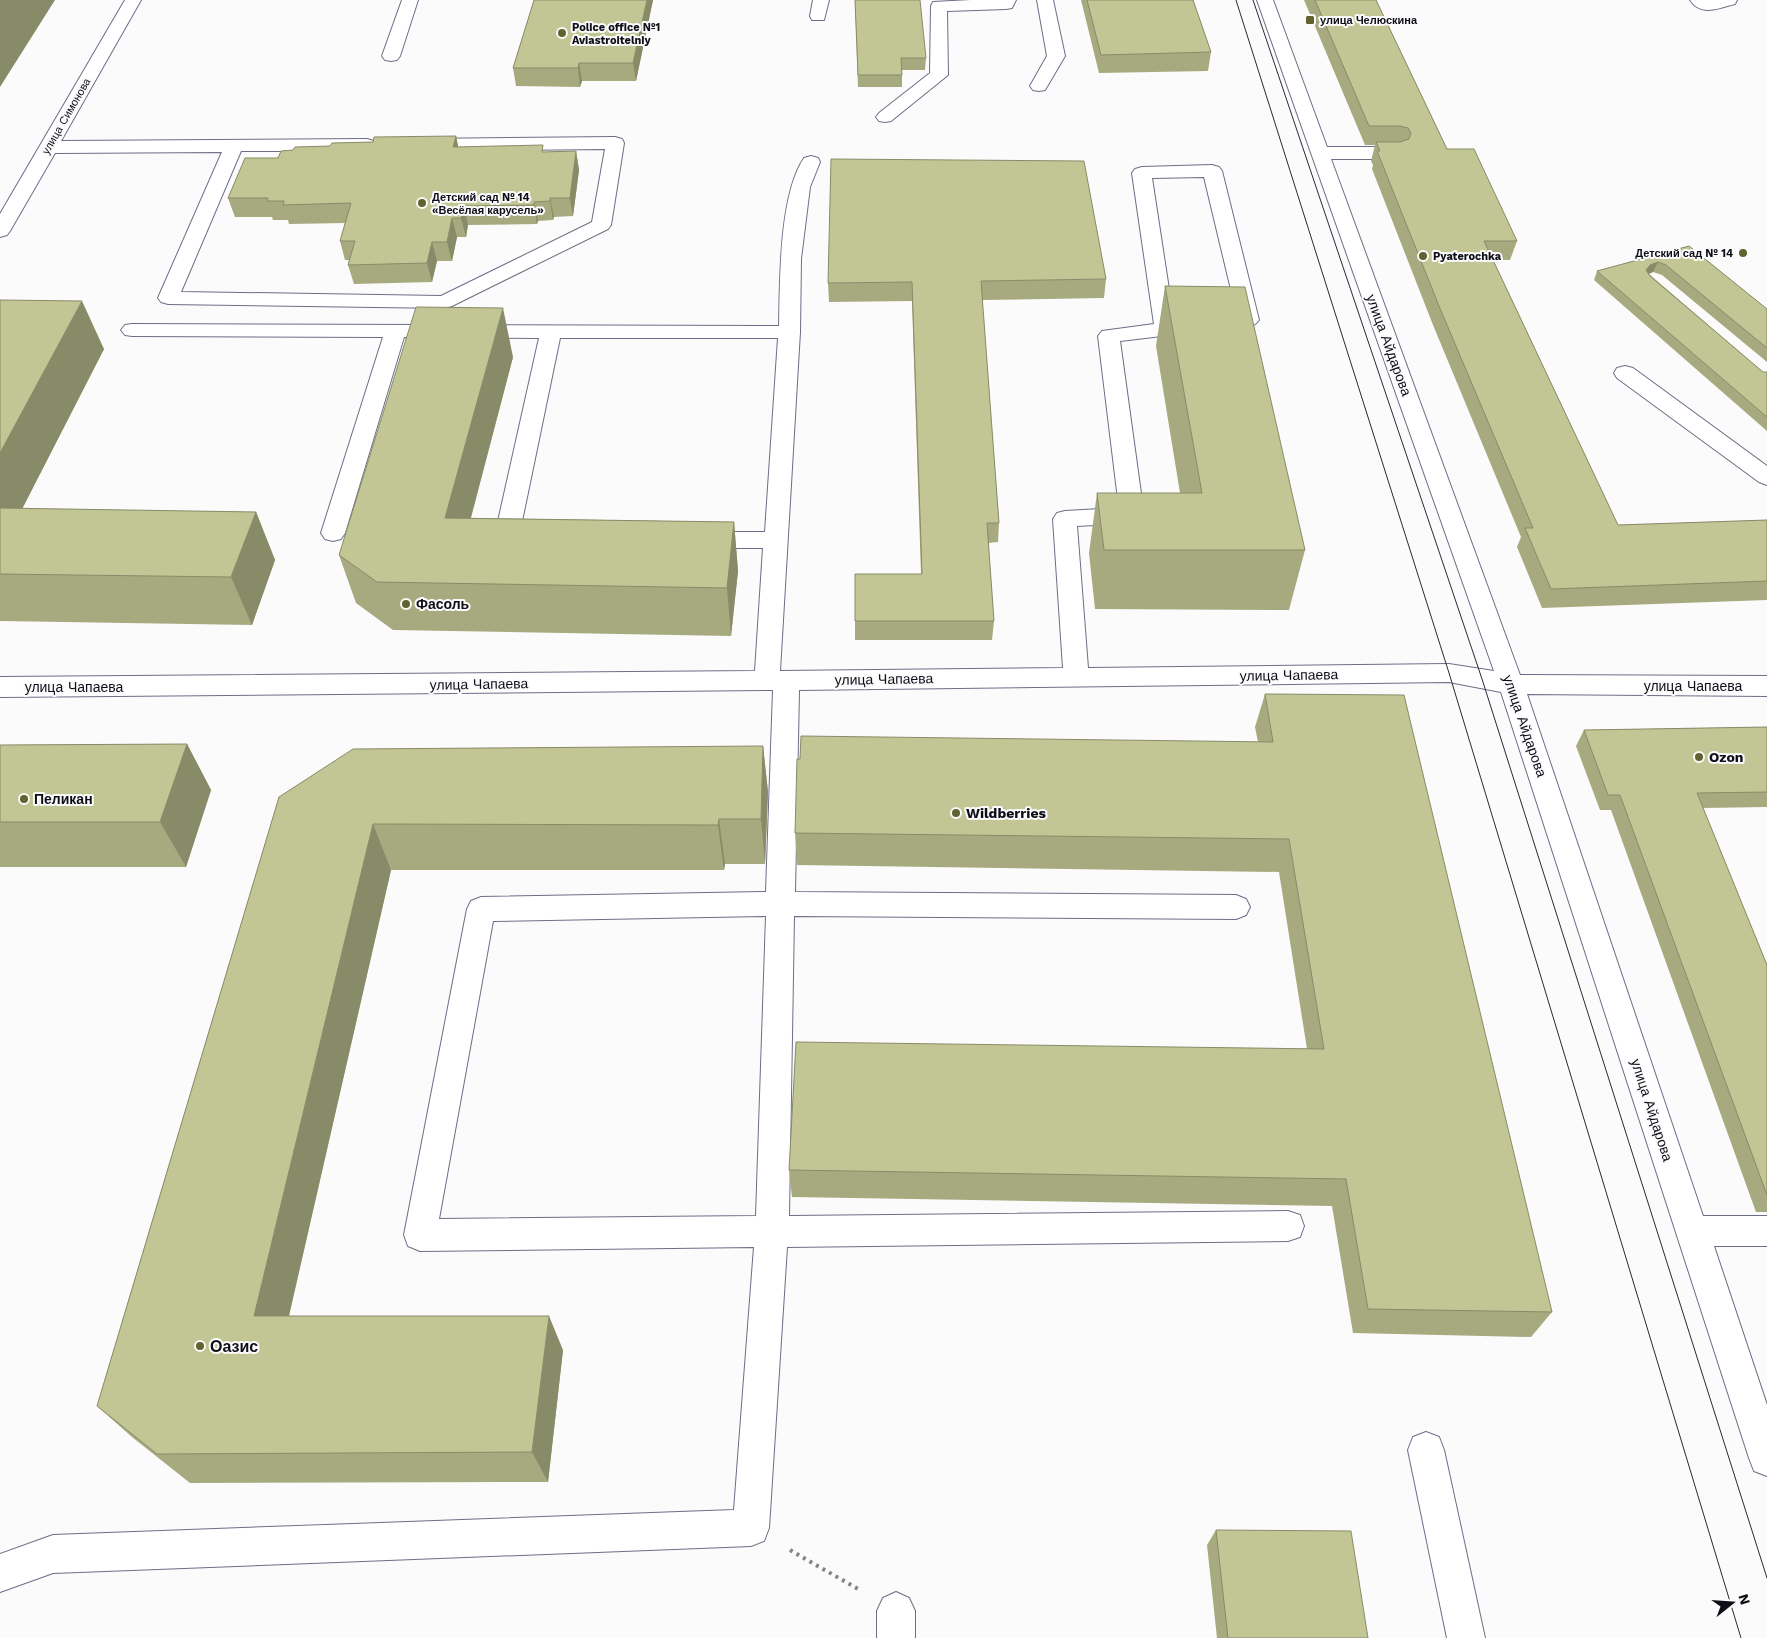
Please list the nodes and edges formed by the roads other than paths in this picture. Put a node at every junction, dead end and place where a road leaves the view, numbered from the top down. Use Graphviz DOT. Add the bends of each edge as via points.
graph roads {
  1 [pos="132,0"];
  2 [pos="410,0"];
  3 [pos="1008,0"];
  4 [pos="1046,0"];
  5 [pos="1264,0"];
  6 [pos="1698,0"];
  7 [pos="1729,0"];
  8 [pos="390,56"];
  9 [pos="1039,86"];
  10 [pos="886,118"];
  11 [pos="380,145"];
  12 [pos="400,145"];
  13 [pos="234,146"];
  14 [pos="48,147"];
  15 [pos="1320,152"];
  16 [pos="1396,153"];
  17 [pos="811,162"];
  18 [pos="1,228"];
  19 [pos="132,330"];
  20 [pos="1165,330"];
  21 [pos="395,331"];
  22 [pos="550,331"];
  23 [pos="789,332"];
  24 [pos="1625,373"];
  25 [pos="1767,477"];
  26 [pos="332,532"];
  27 [pos="546,540"];
  28 [pos="676,540"];
  29 [pos="776,540"];
  30 [pos="1076,677"];
  31 [pos="776,680"];
  32 [pos="1511,684"];
  33 [pos="1767,686"];
  34 [pos="0,687"];
  35 [pos="780,904"];
  36 [pos="1236,907"];
  37 [pos="1288,1226"];
  38 [pos="772,1231"];
  39 [pos="1692,1231"];
  40 [pos="1767,1231"];
  41 [pos="1426,1450"];
  42 [pos="1767,1458"];
  43 [pos="0,1573"];
  44 [pos="1466,1638"];
  1 -- 14 [label="street, улица Симонова"];
  2 -- 8 [label="street"];
  3 -- 10 [label="street" via="1006,4 939,6 939,75"];
  4 -- 9 [label="street" via="1056,56"];
  5 -- 15 [label="street, улица Айдарова"];
  6 -- 7 [label="street" via="1707,6"];
  11 -- 13 [label="street"];
  12 -- 13 [label="street" via="615,144 601,225 445,302 168,298"];
  13 -- 14 [label="street"];
  14 -- 18 [label="street, улица Симонова"];
  15 -- 16 [label="street"];
  15 -- 32 [label="street, улица Айдарова"];
  17 -- 23 [label="street" via="800,188 792,259"];
  19 -- 21 [label="street"];
  20 -- 20 [label="street" via="1249,320 1212,171 1142,173"];
  20 -- 30 [label="street" via="1109,336 1132,515 1066,519"];
  21 -- 22 [label="street"];
  21 -- 26 [label="street"];
  22 -- 23 [label="street"];
  22 -- 27 [label="street" via="506,539"];
  23 -- 29 [label="street"];
  24 -- 25 [label="street"];
  28 -- 29 [label="street"];
  29 -- 31 [label="street"];
  30 -- 31 [label="street, улица Чапаева"];
  30 -- 32 [label="street, улица Чапаева" via="1448,673"];
  31 -- 34 [label="street, улица Чапаева"];
  31 -- 35 [label="street"];
  32 -- 33 [label="street, улица Чапаева"];
  32 -- 39 [label="street, улица Айдарова"];
  35 -- 36 [label="street"];
  35 -- 38 [label="street"];
  35 -- 38 [label="street" via="481,909 420,1235"];
  37 -- 38 [label="street"];
  38 -- 43 [label="street" via="751,1528 52,1554"];
  39 -- 40 [label="street"];
  39 -- 42 [label="street, улица Айдарова"];
  41 -- 44 [label="street"];
}
